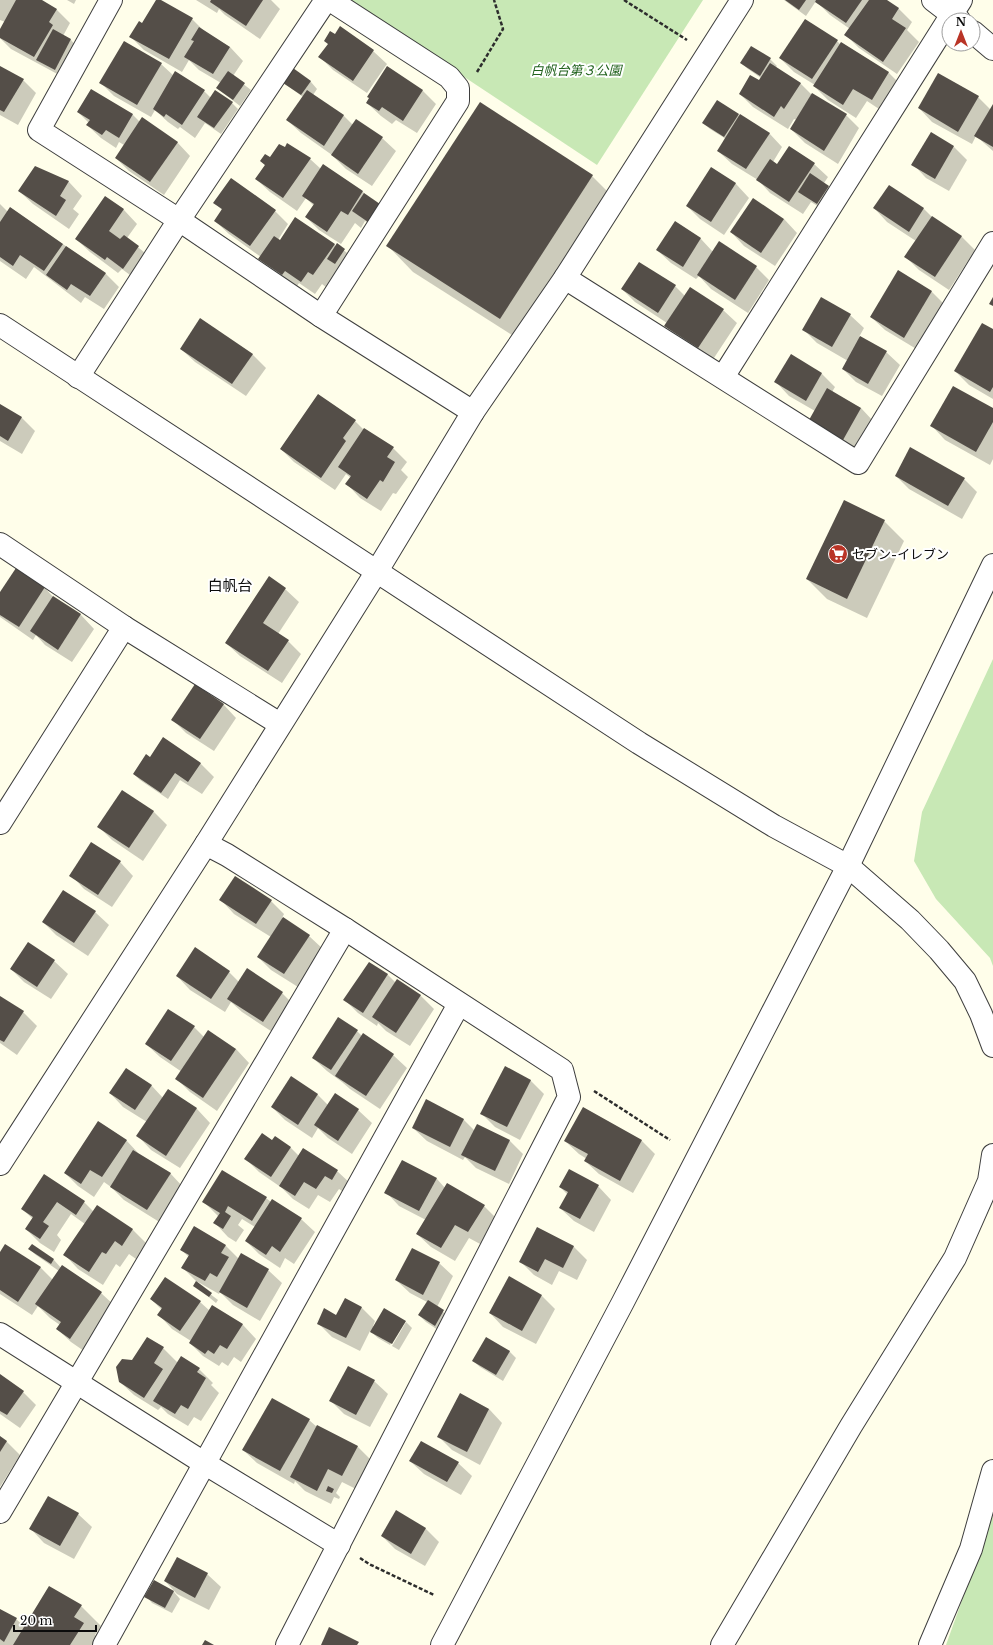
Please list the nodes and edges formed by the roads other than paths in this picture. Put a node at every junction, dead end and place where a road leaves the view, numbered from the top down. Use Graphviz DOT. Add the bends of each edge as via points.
graph roads {
  1 [pos="111,0"];
  2 [pos="326,0"];
  3 [pos="330,0"];
  4 [pos="742,0"];
  5 [pos="933,0"];
  6 [pos="958,11"];
  7 [pos="981,39"];
  8 [pos="993,49"];
  9 [pos="180,220"];
  10 [pos="993,243"];
  11 [pos="565,278"];
  12 [pos="321,316"];
  13 [pos="0,325"];
  14 [pos="78,377"];
  15 [pos="723,377"];
  16 [pos="473,412"];
  17 [pos="0,544"];
  18 [pos="993,565"];
  19 [pos="377,571"];
  20 [pos="124,627"];
  21 [pos="280,724"];
  22 [pos="0,823"];
  23 [pos="206,844"];
  24 [pos="848,866"];
  25 [pos="345,929"];
  26 [pos="459,1004"];
  27 [pos="993,1046"];
  28 [pos="993,1155"];
  29 [pos="2,1156"];
  30 [pos="0,1334"];
  31 [pos="77,1384"];
  32 [pos="204,1463"];
  33 [pos="993,1471"];
  34 [pos="0,1512"];
  35 [pos="339,1544"];
  36 [pos="104,1645"];
  37 [pos="287,1645"];
  38 [pos="442,1645"];
  39 [pos="722,1645"];
  40 [pos="930,1645"];
  1 -- 9 [label="street" via="39,130"];
  2 -- 9 [label="street"];
  3 -- 12 [label="street" via="449,77 458,88 458,101"];
  4 -- 11 [label="street"];
  5 -- 6 [label="street"];
  6 -- 15 [label="street"];
  7 -- 8 [label="street"];
  9 -- 12 [label="street"];
  9 -- 14 [label="street"];
  10 -- 15 [label="street" via="858,463"];
  11 -- 15 [label="street"];
  11 -- 16 [label="street"];
  12 -- 16 [label="street"];
  13 -- 14 [label="street"];
  14 -- 19 [label="street"];
  16 -- 19 [label="street"];
  17 -- 20 [label="street"];
  18 -- 24 [label="street"];
  19 -- 21 [label="street"];
  19 -- 24 [label="street" via="639,743 774,826"];
  20 -- 21 [label="street"];
  20 -- 22 [label="street"];
  21 -- 23 [label="street"];
  23 -- 25 [label="street" via="227,854"];
  23 -- 29 [label="street"];
  24 -- 27 [label="street" via="910,920 965,981"];
  24 -- 38 [label="street"];
  25 -- 26 [label="street"];
  25 -- 31 [label="street"];
  26 -- 32 [label="street"];
  26 -- 35 [label="street" via="562,1070 569,1097"];
  28 -- 39 [label="street" via="988,1181 955,1258"];
  30 -- 31 [label="street"];
  31 -- 32 [label="street"];
  31 -- 34 [label="street"];
  32 -- 35 [label="street"];
  32 -- 36 [label="street"];
  33 -- 40 [label="street" via="971,1549"];
  35 -- 37 [label="street"];
}
